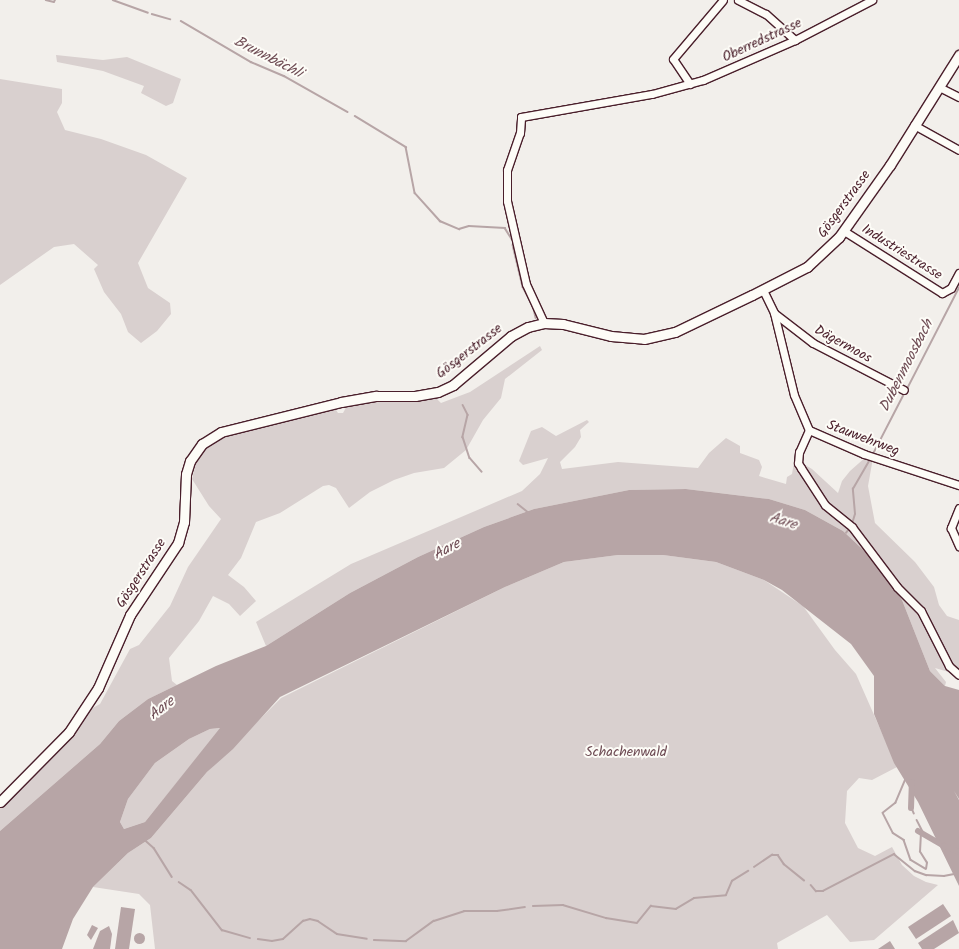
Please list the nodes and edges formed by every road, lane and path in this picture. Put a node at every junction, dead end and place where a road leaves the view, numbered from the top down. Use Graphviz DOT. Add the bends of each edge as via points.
graph roads {
  1 [pos="723,0"];
  2 [pos="738,0"];
  3 [pos="872,0"];
  4 [pos="795,40"];
  5 [pos="957,62"];
  6 [pos="690,84"];
  7 [pos="939,87"];
  8 [pos="959,97"];
  9 [pos="914,125"];
  10 [pos="959,150"];
  11 [pos="844,231"];
  12 [pos="959,273"];
  13 [pos="763,290"];
  14 [pos="774,313"];
  15 [pos="544,323"];
  16 [pos="904,390"];
  17 [pos="809,430"];
  18 [pos="959,485"];
  19 [pos="959,508"];
  20 [pos="959,546"];
  21 [pos="959,675"];
  22 [pos="0,802"];
  1 -- 6 [label="street" via="673,59"];
  2 -- 4 [label="street" via="766,14"];
  3 -- 4 [label="street, Oberredstrasse"];
  4 -- 6 [label="street, Oberredstrasse" via="715,76"];
  5 -- 7 [label="main road, Gösgerstrasse"];
  6 -- 15 [label="street, Oberredstrasse" via="522,117 520,133 507,170 507,201 526,284"];
  7 -- 8 [label="street"];
  7 -- 9 [label="main road, Gösgerstrasse"];
  9 -- 10 [label="street"];
  9 -- 11 [label="main road, Gösgerstrasse"];
  11 -- 12 [label="street, Industriestrasse" via="942,293 951,288"];
  11 -- 13 [label="main road, Gösgerstrasse" via="828,250 807,267"];
  13 -- 14 [label="street, Stauwehrweg"];
  13 -- 15 [label="main road, Gösgerstrasse" via="675,332 644,338 623,338 563,324"];
  14 -- 16 [label="street, Dägermoos" via="813,343"];
  14 -- 17 [label="street, Stauwehrweg" via="794,395"];
  15 -- 22 [label="main road, Gösgerstrasse" via="528,327 511,336 453,385 438,392 415,396 376,396 349,401 221,432 202,444 186,474 184,522 178,543 130,615 98,688 69,732"];
  17 -- 18 [label="street, Stauwehrweg" via="864,454"];
  17 -- 21 [label="street" via="799,452 798,463 822,501 850,525 897,587 920,611 949,666"];
  19 -- 20 [label="street" via="951,528"];
}
